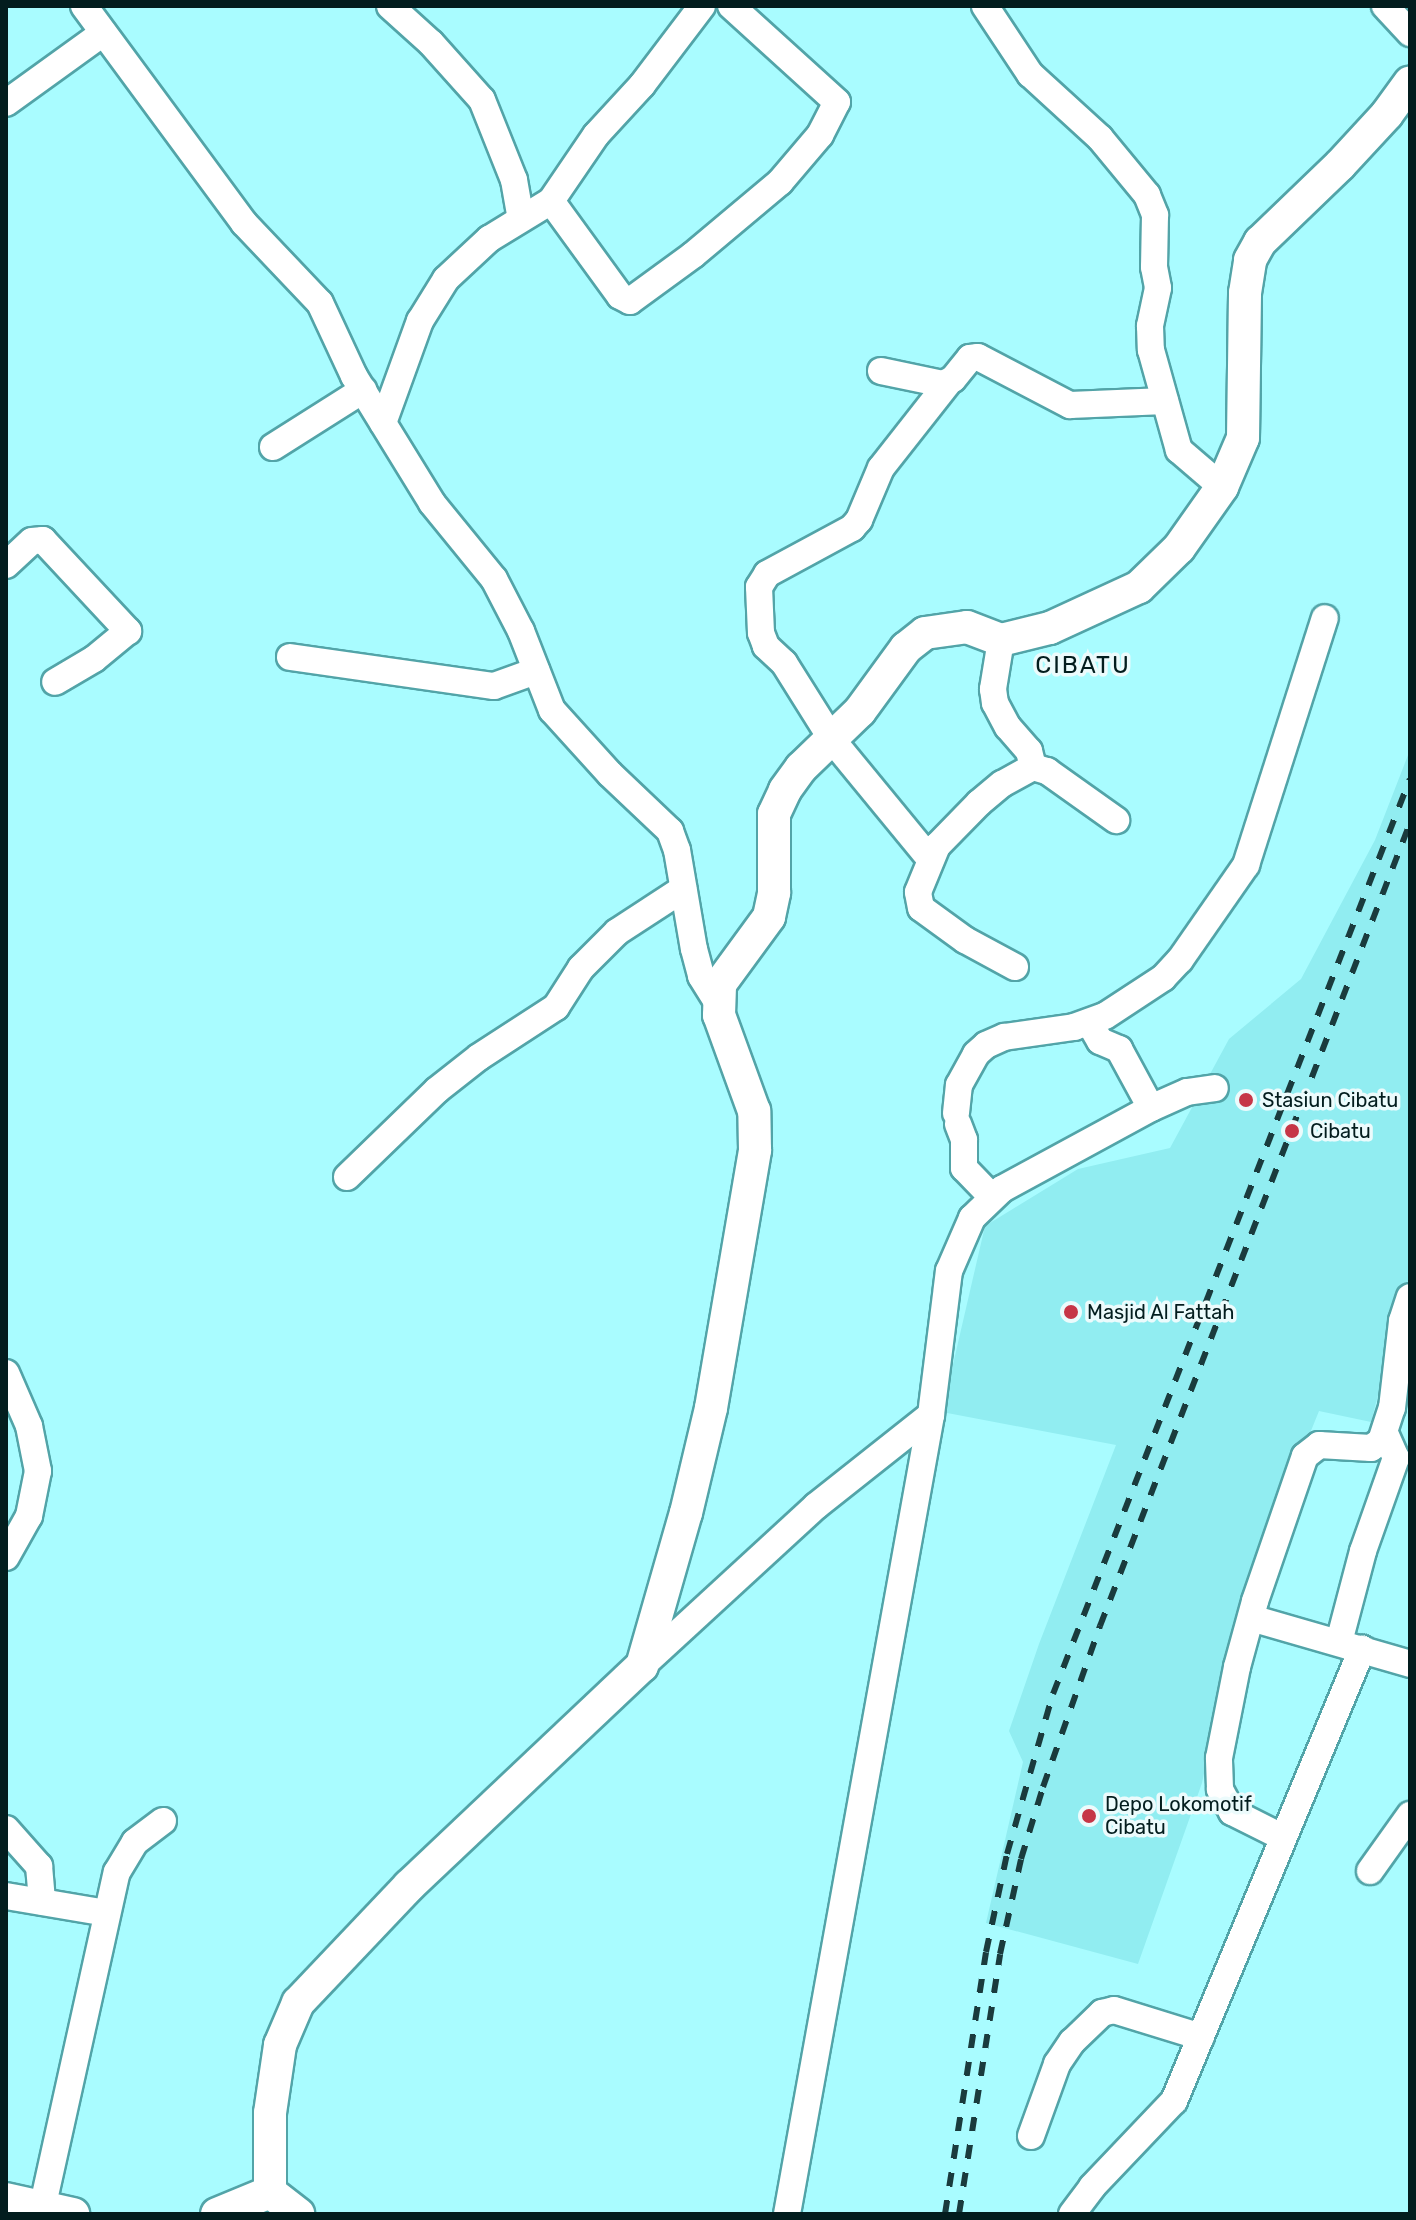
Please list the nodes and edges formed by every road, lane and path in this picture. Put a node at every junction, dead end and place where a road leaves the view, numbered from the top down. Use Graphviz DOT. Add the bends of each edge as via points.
graph roads {
  1 [pos="84,6"];
  2 [pos="390,6"];
  3 [pos="702,6"];
  4 [pos="731,6"];
  5 [pos="985,6"];
  6 [pos="1385,6"];
  7 [pos="103,33"];
  8 [pos="1410,33"];
  9 [pos="1410,82"];
  10 [pos="6,103"];
  11 [pos="551,201"];
  12 [pos="521,218"];
  13 [pos="881,371"];
  14 [pos="948,383"];
  15 [pos="363,390"];
  16 [pos="1165,401"];
  17 [pos="383,423"];
  18 [pos="273,447"];
  19 [pos="1222,487"];
  20 [pos="10,555"];
  21 [pos="1325,618"];
  22 [pos="1001,640"];
  23 [pos="290,657"];
  24 [pos="536,671"];
  25 [pos="55,682"];
  26 [pos="833,741"];
  27 [pos="1033,767"];
  28 [pos="1116,820"];
  29 [pos="930,859"];
  30 [pos="683,889"];
  31 [pos="1015,967"];
  32 [pos="717,1002"];
  33 [pos="1089,1022"];
  34 [pos="1215,1088"];
  35 [pos="1151,1108"];
  36 [pos="347,1177"];
  37 [pos="992,1197"];
  38 [pos="1410,1297"];
  39 [pos="6,1373"];
  40 [pos="931,1415"];
  41 [pos="1385,1433"];
  42 [pos="6,1557"];
  43 [pos="1251,1618"];
  44 [pos="1351,1645"];
  45 [pos="1410,1664"];
  46 [pos="642,1666"];
  47 [pos="1410,1815"];
  48 [pos="163,1821"];
  49 [pos="6,1829"];
  50 [pos="1282,1837"];
  51 [pos="1370,1871"];
  52 [pos="6,1896"];
  53 [pos="42,1902"];
  54 [pos="107,1913"];
  55 [pos="1201,2037"];
  56 [pos="1031,2136"];
  57 [pos="270,2192"];
  58 [pos="6,2199"];
  59 [pos="42,2209"];
  60 [pos="73,2214"];
  61 [pos="217,2214"];
  62 [pos="298,2214"];
  63 [pos="787,2214"];
  64 [pos="1072,2214"];
  1 -- 7 [label="street"];
  2 -- 12 [label="street" via="482,100 514,180"];
  3 -- 11 [label="street" via="587,146"];
  4 -- 11 [label="street" via="837,102 797,163 726,228 630,301 620,296"];
  5 -- 16 [label="street" via="1030,74 1100,138 1147,195 1155,215 1158,288 1150,337"];
  6 -- 8 [label="street"];
  7 -- 10 [label="street"];
  7 -- 15 [label="street" via="244,223 320,303"];
  9 -- 19 [label="main road" via="1340,165 1260,242 1250,260 1243,438"];
  11 -- 12 [label="street"];
  12 -- 17 [label="street" via="466,257 431,300"];
  13 -- 14 [label="street"];
  14 -- 16 [label="street" via="963,363 978,357 1070,405"];
  14 -- 26 [label="street" via="881,468 852,528 761,580 761,633 766,646 784,663"];
  15 -- 17 [label="street"];
  15 -- 18 [label="street"];
  16 -- 19 [label="street" via="1179,450"];
  17 -- 24 [label="street" via="432,503 494,579"];
  19 -- 22 [label="main road" via="1179,548 1139,587 1050,628"];
  20 -- 25 [label="street" via="43,540 128,631"];
  21 -- 33 [label="street" via="1246,865 1163,978"];
  22 -- 26 [label="main road" via="967,627 925,633 906,648"];
  22 -- 27 [label="street" via="995,703 1029,751"];
  23 -- 24 [label="street" via="494,686"];
  24 -- 30 [label="street" via="552,710 670,831"];
  26 -- 29 [label="street"];
  26 -- 32 [label="main road" via="801,768 774,814 769,917 727,972"];
  27 -- 28 [label="street" via="1047,771"];
  27 -- 29 [label="street" via="979,803"];
  29 -- 31 [label="street" via="918,892 921,908"];
  30 -- 32 [label="street" via="701,976"];
  30 -- 36 [label="street" via="617,932 581,968 556,1007 437,1090"];
  32 -- 46 [label="main road" via="727,1044 754,1111 755,1150 711,1408"];
  33 -- 35 [label="street" via="1100,1041 1119,1049"];
  33 -- 37 [label="street" via="986,1045 959,1085 957,1119 964,1168"];
  34 -- 35 [label="street" via="1187,1092"];
  35 -- 37 [label="street"];
  37 -- 40 [label="street" via="972,1218 949,1271"];
  38 -- 41 [label="street"];
  39 -- 42 [label="street" via="29,1426 38,1471 29,1516"];
  40 -- 46 [label="street" via="816,1506"];
  40 -- 63 [label="street"];
  41 -- 43 [label="street" via="1371,1448 1319,1445 1305,1456"];
  41 -- 44 [label="street" via="1396,1458 1363,1551"];
  43 -- 44 [label="street"];
  43 -- 50 [label="street" via="1219,1758 1220,1789 1232,1812"];
  44 -- 45 [label="street"];
  44 -- 50 [label="street"];
  46 -- 57 [label="main road" via="419,1876 298,2003 280,2045 272,2099"];
  47 -- 51 [label="street"];
  48 -- 54 [label="street" via="149,1828 126,1854"];
  49 -- 53 [label="street" via="39,1866"];
  50 -- 55 [label="street"];
  52 -- 53 [label="street"];
  53 -- 54 [label="street"];
  54 -- 59 [label="street"];
  55 -- 56 [label="street" via="1114,2010 1102,2013 1057,2064"];
  55 -- 64 [label="street" via="1166,2112"];
  57 -- 61 [label="main road"];
  57 -- 62 [label="main road"];
  58 -- 59 [label="main road"];
  59 -- 60 [label="main road"];
}
